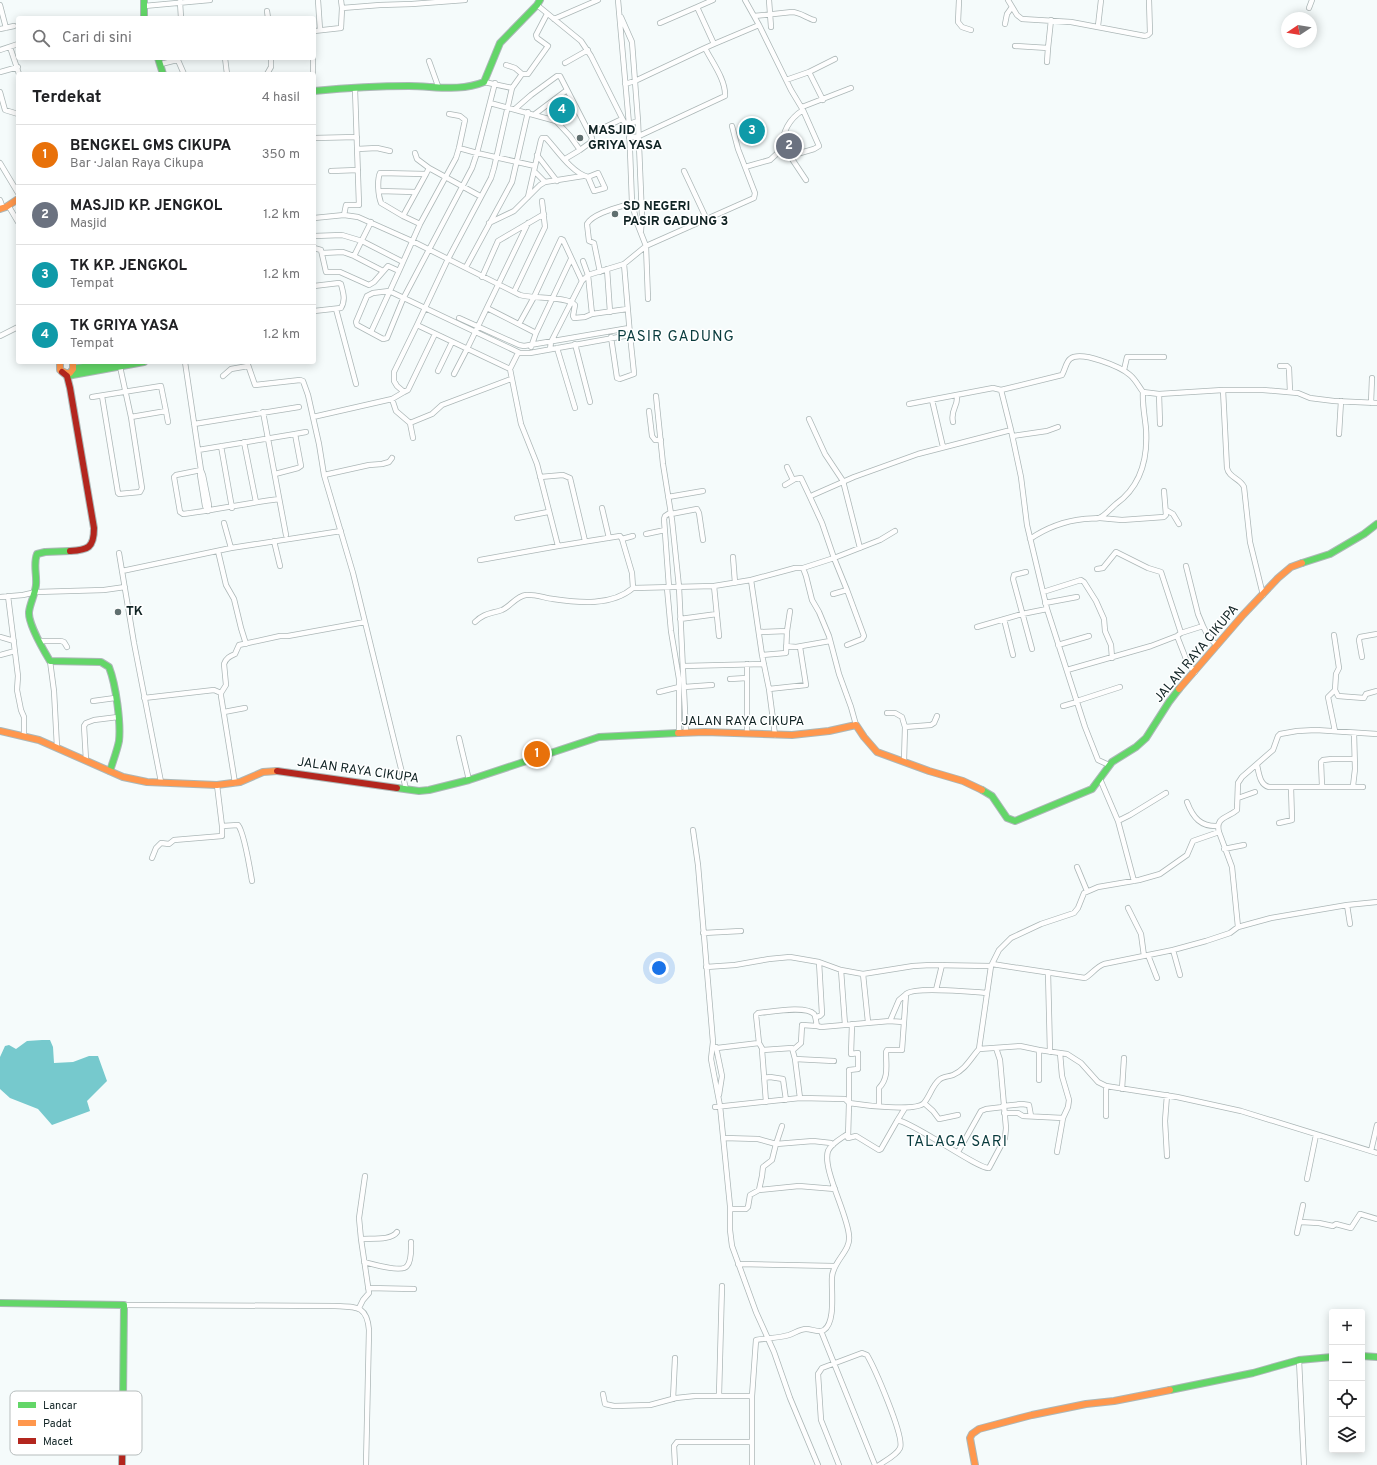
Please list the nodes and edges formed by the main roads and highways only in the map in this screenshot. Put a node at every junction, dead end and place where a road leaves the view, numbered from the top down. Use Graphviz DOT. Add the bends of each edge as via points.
graph roads {
  1 [pos="539,2"];
  2 [pos="144,3"];
  3 [pos="144,16"];
  4 [pos="159,60"];
  5 [pos="163,72"];
  6 [pos="316,90"];
  7 [pos="16,199"];
  8 [pos="4,208"];
  9 [pos="60,364"];
  10 [pos="73,364"];
  11 [pos="115,364"];
  12 [pos="69,374"];
  13 [pos="1377,524"];
  14 [pos="0,731"];
  15 [pos="110,771"];
  16 [pos="0,1303"];
  17 [pos="1365,1356"];
  18 [pos="1329,1357"];
  19 [pos="1377,1357"];
  20 [pos="123,1391"];
  21 [pos="122,1455"];
  22 [pos="122,1465"];
  23 [pos="974,1465"];
  1 -- 6 [label="main road" via="500,43 484,82 476,86"];
  2 -- 3 [label="main road"];
  4 -- 5 [label="main road"];
  7 -- 8 [label="main road"];
  9 -- 12 [label="main road" via="62,372"];
  10 -- 12 [label="main road"];
  11 -- 12 [label="main road"];
  12 -- 15 [label="main road" via="94,541 84,550 37,554 36,592 29,616 50,661 106,663 109,667 119,739"];
  13 -- 15 [label="main road, JALAN RAYA CIKUPA" via="1330,554 1291,567 1243,615 1169,702 1146,738 1109,765 1092,789 1023,819 1012,821 1004,815 988,792 877,752 856,725 813,734 682,733 599,737 469,780 420,791 281,772 263,772 235,783 217,785 131,780"];
  14 -- 15 [label="main road, JALAN RAYA CIKUPA" via="39,740"];
  16 -- 20 [label="main road" via="124,1305"];
  17 -- 19 [label="main road"];
  18 -- 23 [label="main road" via="1299,1360 1253,1373 1114,1401 1086,1404 979,1429 970,1438"];
  21 -- 22 [label="main road"];
}
